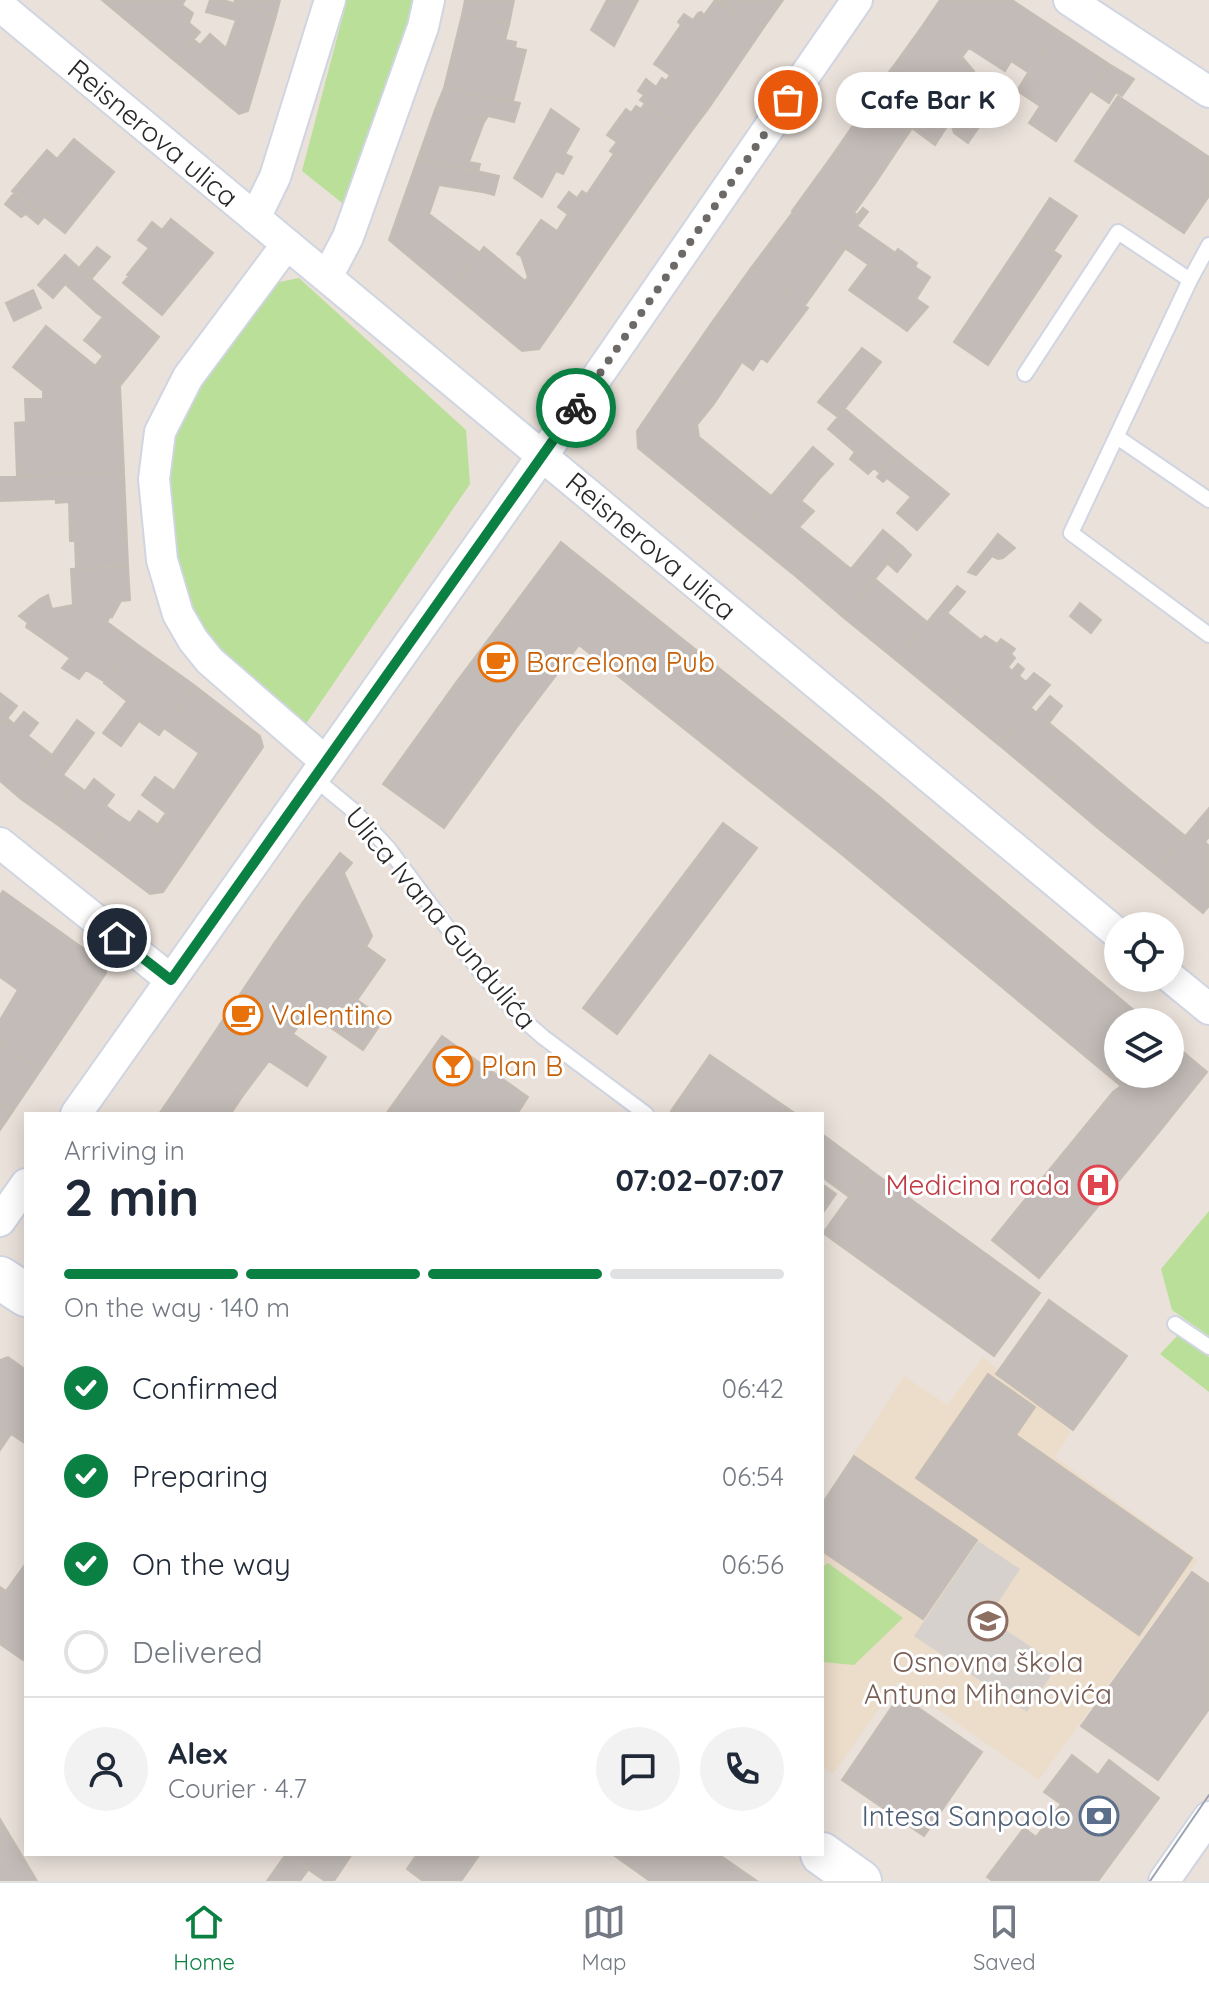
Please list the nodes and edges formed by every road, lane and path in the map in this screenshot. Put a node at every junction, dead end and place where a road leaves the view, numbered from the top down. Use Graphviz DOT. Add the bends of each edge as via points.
graph roads {
  1 [pos="330,0"];
  2 [pos="429,0"];
  3 [pos="857,0"];
  4 [pos="1069,0"];
  5 [pos="0,6"];
  6 [pos="1209,92"];
  7 [pos="255,218"];
  8 [pos="287,244"];
  9 [pos="1209,245"];
  10 [pos="327,277"];
  11 [pos="1190,280"];
  12 [pos="1025,374"];
  13 [pos="1117,437"];
  14 [pos="542,455"];
  15 [pos="1209,500"];
  16 [pos="1209,635"];
  17 [pos="320,770"];
  18 [pos="0,843"];
  19 [pos="1104,922"];
  20 [pos="171,980"];
  21 [pos="1184,988"];
  22 [pos="1209,1009"];
  23 [pos="77,1112"];
  24 [pos="643,1112"];
  25 [pos="24,1187"];
  26 [pos="0,1221"];
  27 [pos="0,1278"];
  28 [pos="24,1294"];
  29 [pos="1175,1324"];
  30 [pos="1209,1347"];
  31 [pos="1209,1817"];
  32 [pos="824,1855"];
  33 [pos="860,1881"];
  34 [pos="1164,1881"];
  1 -- 7 [label="street" via="275,177"];
  2 -- 10 [label="street" via="348,237"];
  3 -- 14 [label="street"];
  4 -- 6 [label="street"];
  5 -- 7 [label="street, Reisnerova ulica"];
  7 -- 8 [label="street, Reisnerova ulica"];
  8 -- 10 [label="street, Reisnerova ulica"];
  8 -- 17 [label="street" via="188,377 160,432 154,479 162,560 178,614 210,661"];
  9 -- 11 [label="lane"];
  10 -- 14 [label="street, Reisnerova ulica"];
  11 -- 12 [label="lane" via="1118,232"];
  11 -- 13 [label="lane"];
  13 -- 15 [label="lane"];
  13 -- 16 [label="lane" via="1071,533"];
  14 -- 17 [label="street"];
  14 -- 19 [label="street, Reisnerova ulica"];
  17 -- 20 [label="street"];
  17 -- 24 [label="lane, Ulica Ivana Gundulića" via="519,1016"];
  18 -- 20 [label="street"];
  20 -- 23 [label="street"];
  21 -- 22 [label="street"];
  25 -- 26 [label="street"];
  27 -- 28 [label="main road"];
  29 -- 30 [label="lane"];
  31 -- 34 [label="street"];
  32 -- 33 [label="main road"];
}
